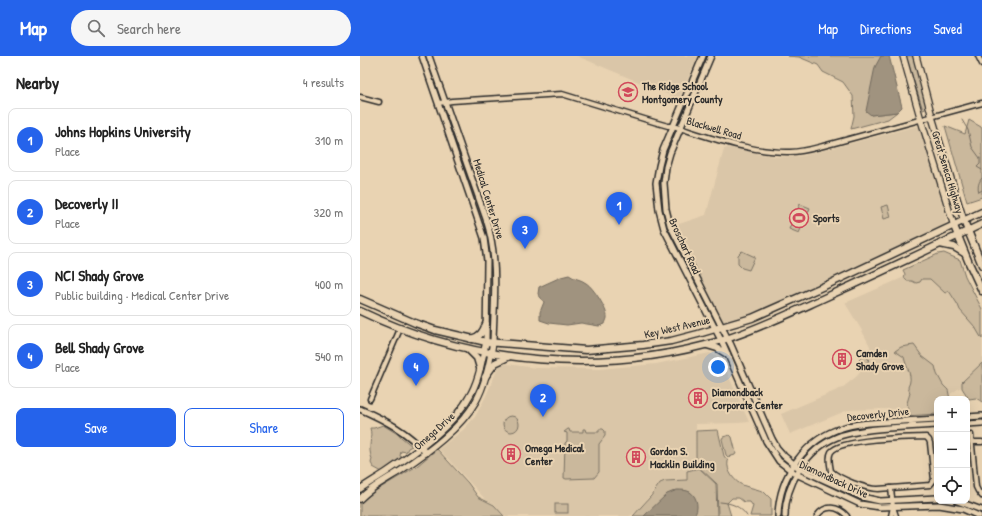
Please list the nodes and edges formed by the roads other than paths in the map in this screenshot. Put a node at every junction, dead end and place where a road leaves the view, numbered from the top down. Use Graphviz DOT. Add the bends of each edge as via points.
graph roads {
  1 [pos="422,56"];
  2 [pos="429,56"];
  3 [pos="703,56"];
  4 [pos="711,56"];
  5 [pos="903,56"];
  6 [pos="916,56"];
  7 [pos="978,56"];
  8 [pos="982,64"];
  9 [pos="360,97"];
  10 [pos="379,102"];
  11 [pos="445,102"];
  12 [pos="439,103"];
  13 [pos="982,103"];
  14 [pos="932,117"];
  15 [pos="921,120"];
  16 [pos="673,126"];
  17 [pos="680,128"];
  18 [pos="982,212"];
  19 [pos="964,221"];
  20 [pos="982,224"];
  21 [pos="954,226"];
  22 [pos="968,231"];
  23 [pos="958,235"];
  24 [pos="940,244"];
  25 [pos="965,254"];
  26 [pos="982,265"];
  27 [pos="982,291"];
  28 [pos="360,299"];
  29 [pos="360,311"];
  30 [pos="486,324"];
  31 [pos="722,327"];
  32 [pos="400,328"];
  33 [pos="715,329"];
  34 [pos="728,338"];
  35 [pos="470,339"];
  36 [pos="721,340"];
  37 [pos="486,342"];
  38 [pos="494,342"];
  39 [pos="705,344"];
  40 [pos="466,348"];
  41 [pos="484,353"];
  42 [pos="491,354"];
  43 [pos="727,354"];
  44 [pos="510,356"];
  45 [pos="480,368"];
  46 [pos="485,377"];
  47 [pos="370,399"];
  48 [pos="360,409"];
  49 [pos="982,416"];
  50 [pos="970,417"];
  51 [pos="934,419"];
  52 [pos="982,423"];
  53 [pos="970,424"];
  54 [pos="934,425"];
  55 [pos="971,435"];
  56 [pos="971,442"];
  57 [pos="982,442"];
  58 [pos="421,448"];
  59 [pos="426,453"];
  60 [pos="794,464"];
  61 [pos="800,469"];
  62 [pos="791,470"];
  63 [pos="796,474"];
  64 [pos="891,488"];
  65 [pos="360,489"];
  66 [pos="982,496"];
  67 [pos="934,498"];
  68 [pos="360,499"];
  69 [pos="892,500"];
  70 [pos="966,504"];
  71 [pos="893,507"];
  72 [pos="982,510"];
  73 [pos="778,516"];
  74 [pos="785,516"];
  75 [pos="817,516"];
  76 [pos="847,516"];
  77 [pos="891,516"];
  78 [pos="896,516"];
  79 [pos="979,516"];
  1 -- 12 [label="street, Medical Center Drive"];
  2 -- 11 [label="street, Medical Center Drive"];
  3 -- 16 [label="street, Broschart Road"];
  4 -- 17 [label="street, Broschart Road"];
  5 -- 15 [label="main road, Great Seneca Highway"];
  6 -- 14 [label="main road, Great Seneca Highway"];
  7 -- 8 [label="street"];
  9 -- 10 [label="street"];
  11 -- 12 [label="street, Blackwell Road"];
  11 -- 16 [label="street, Blackwell Road" via="562,94"];
  11 -- 38 [label="street, Medical Center Drive" via="491,236 495,261"];
  12 -- 30 [label="street, Medical Center Drive" via="484,238 487,261"];
  13 -- 14 [label="street, Blackwell Road"];
  14 -- 15 [label="street, Blackwell Road"];
  14 -- 19 [label="main road, Great Seneca Highway"];
  15 -- 17 [label="street, Blackwell Road" via="827,146 790,152 752,149"];
  15 -- 21 [label="main road, Great Seneca Highway"];
  16 -- 17 [label="street, Blackwell Road"];
  16 -- 33 [label="street, Broschart Road" via="657,173 659,210 666,233"];
  17 -- 31 [label="street, Broschart Road" via="664,174 666,209 673,231"];
  18 -- 19 [label="main road, Key West Avenue"];
  19 -- 21 [label="main road, Key West Avenue"];
  19 -- 22 [label="main road, Great Seneca Highway"];
  20 -- 22 [label="main road, Key West Avenue"];
  21 -- 23 [label="main road, Great Seneca Highway"];
  21 -- 31 [label="main road, Key West Avenue" via="752,318"];
  22 -- 23 [label="main road, Key West Avenue"];
  22 -- 26 [label="main road, Great Seneca Highway"];
  23 -- 24 [label="main road, Key West Avenue"];
  23 -- 25 [label="main road, Great Seneca Highway"];
  24 -- 25 [label="main road" via="954,247"];
  24 -- 34 [label="main road, Key West Avenue" via="772,322"];
  25 -- 27 [label="main road, Great Seneca Highway"];
  28 -- 35 [label="main road, Key West Avenue" via="407,321"];
  29 -- 32 [label="main road, Key West Avenue"];
  30 -- 35 [label="main road" via="479,336"];
  30 -- 37 [label="street, Medical Center Drive"];
  31 -- 33 [label="main road, Key West Avenue"];
  31 -- 34 [label="street, Diamondback Drive"];
  32 -- 40 [label="main road, Key West Avenue"];
  32 -- 47 [label="street"];
  33 -- 36 [label="street, Diamondback Drive"];
  33 -- 38 [label="main road, Key West Avenue" via="671,341 586,350"];
  34 -- 36 [label="main road, Key West Avenue"];
  34 -- 60 [label="street, Diamondback Drive" via="772,439"];
  35 -- 37 [label="main road, Key West Avenue"];
  36 -- 39 [label="main road, Key West Avenue"];
  36 -- 43 [label="street, Diamondback Drive"];
  37 -- 38 [label="main road, Key West Avenue"];
  37 -- 41 [label="main road, Medical Center Drive"];
  38 -- 42 [label="main road, Medical Center Drive"];
  39 -- 43 [label="main road"];
  39 -- 44 [label="main road, Key West Avenue" via="655,356 603,361"];
  40 -- 41 [label="main road, Key West Avenue"];
  40 -- 45 [label="main road" via="477,358"];
  41 -- 42 [label="main road, Key West Avenue"];
  41 -- 45 [label="main road, Omega Drive"];
  42 -- 44 [label="main road, Key West Avenue"];
  42 -- 46 [label="main road, Omega Drive"];
  43 -- 62 [label="street, Diamondback Drive" via="766,441 779,461"];
  44 -- 46 [label="main road" via="495,363"];
  45 -- 58 [label="main road, Omega Drive" via="470,397 464,406"];
  46 -- 59 [label="main road, Omega Drive" via="470,410 458,425"];
  48 -- 58 [label="street" via="390,423"];
  49 -- 50 [label="street"];
  51 -- 60 [label="street, Decoverly Drive" via="846,426 834,430 807,448"];
  52 -- 53 [label="street"];
  54 -- 61 [label="street, Decoverly Drive" via="860,430 842,434 812,453"];
  55 -- 56 [label="street"];
  56 -- 57 [label="street"];
  56 -- 66 [label="street" via="976,487"];
  58 -- 59 [label="street"];
  58 -- 65 [label="main road, Omega Drive"];
  59 -- 68 [label="main road, Omega Drive" via="373,487"];
  60 -- 61 [label="street, Diamondback Drive"];
  60 -- 62 [label="street, Decoverly Drive"];
  61 -- 63 [label="street, Decoverly Drive"];
  61 -- 69 [label="street, Diamondback Drive" via="862,497 880,501"];
  62 -- 63 [label="street, Diamondback Drive"];
  62 -- 73 [label="street, Decoverly Drive" via="782,488"];
  63 -- 71 [label="street, Diamondback Drive" via="860,504"];
  63 -- 74 [label="street, Decoverly Drive" via="788,491"];
  64 -- 64 [label="street" via="866,488 833,473 830,469 831,452 855,441 927,438 930,443 934,480 932,484"];
  64 -- 69 [label="street"];
  67 -- 69 [label="street, Diamondback Drive"];
  69 -- 71 [label="street"];
  70 -- 72 [label="street"];
  71 -- 77 [label="street"];
  71 -- 78 [label="street"];
  71 -- 79 [label="street, Diamondback Drive" via="939,504 963,509"];
  75 -- 76 [label="street" via="824,509 832,507 840,509"];
}
